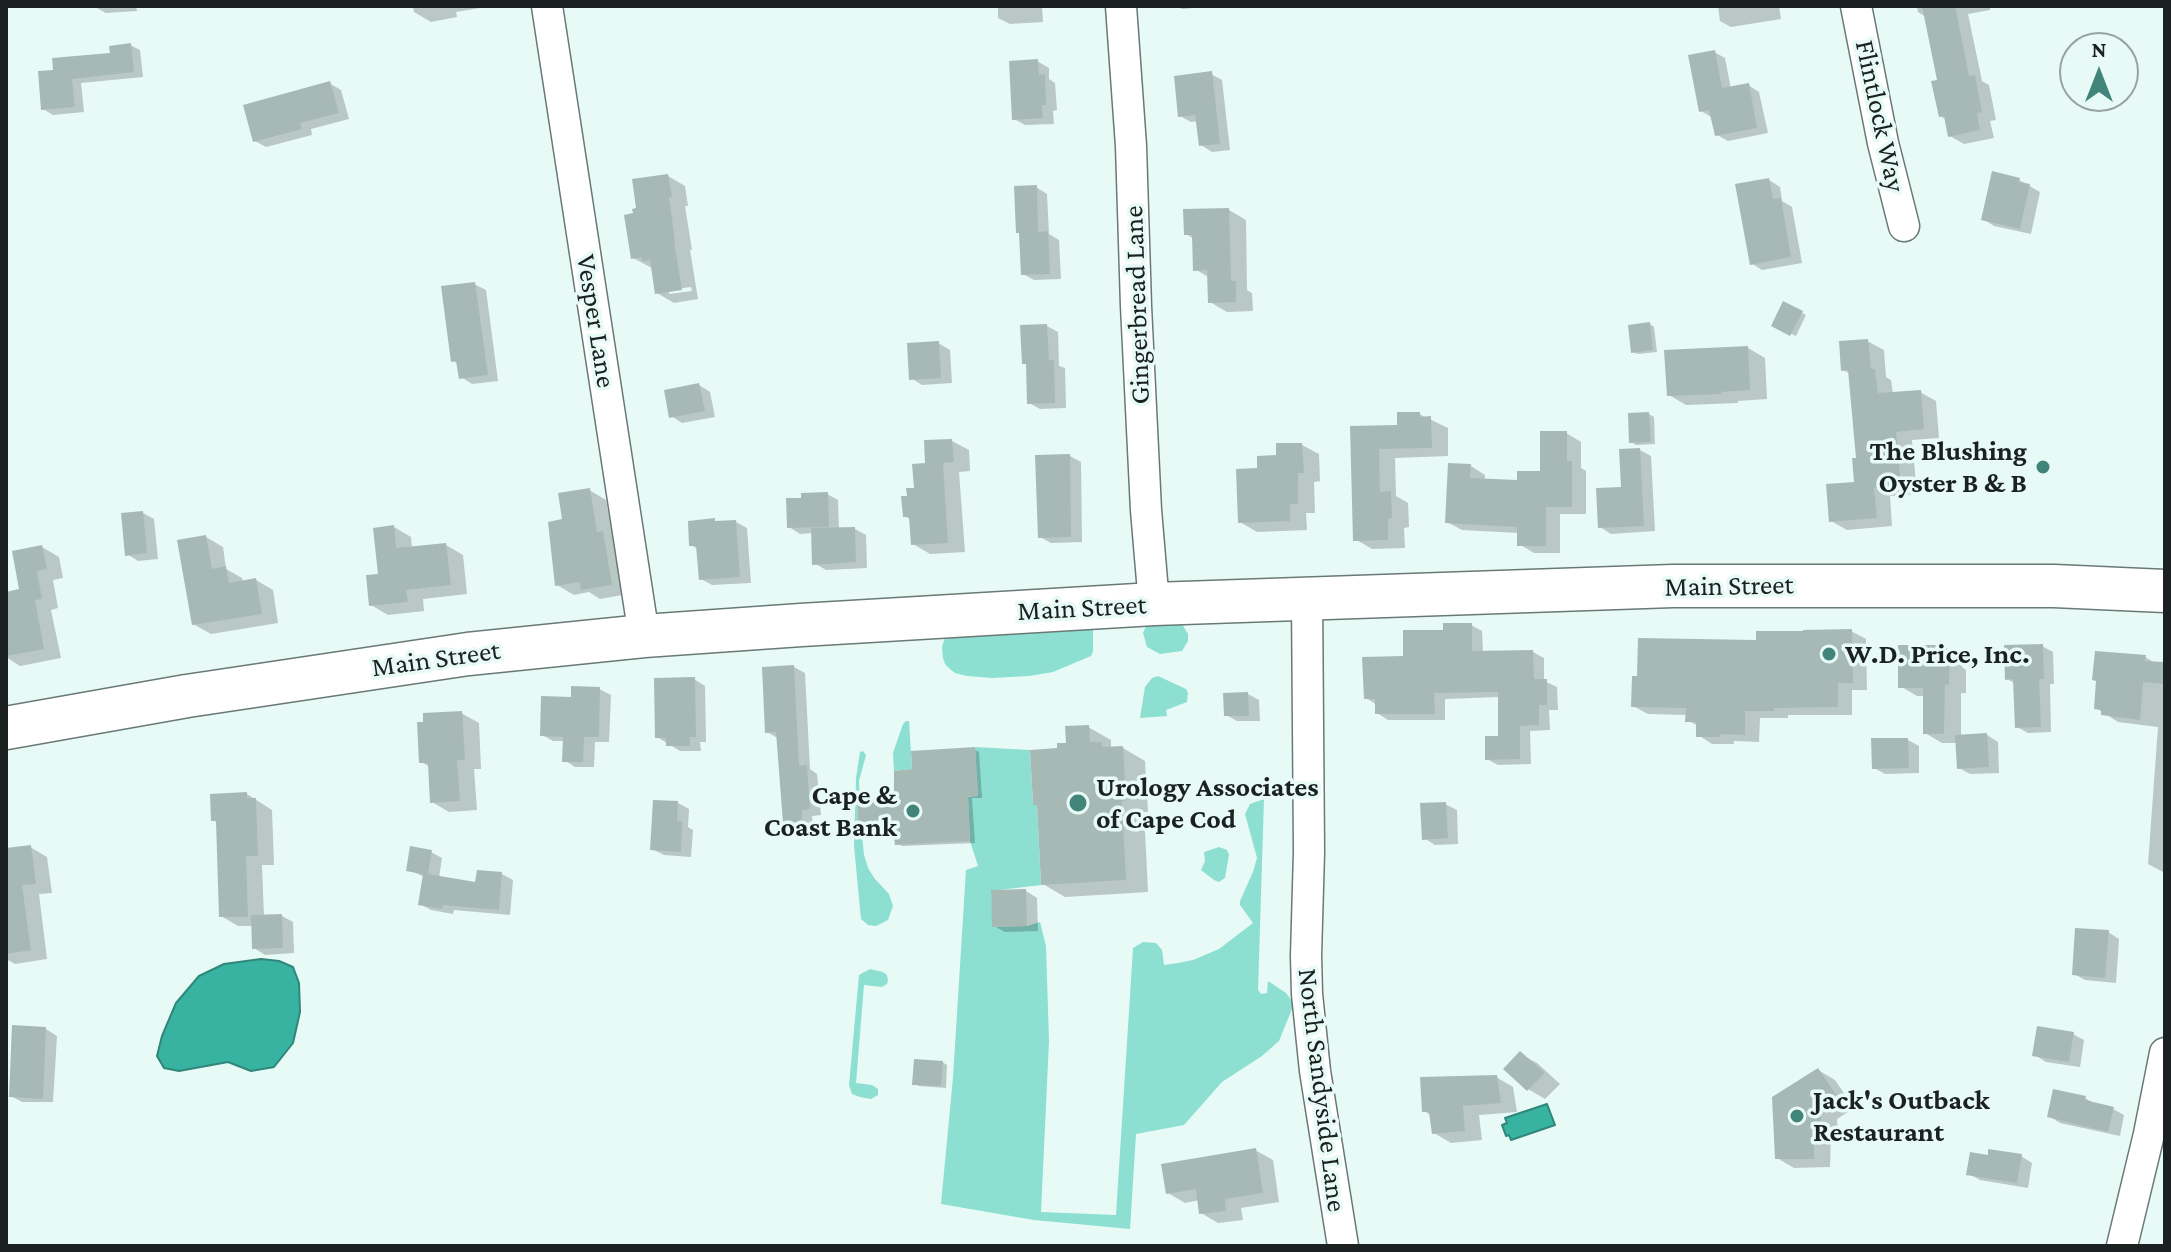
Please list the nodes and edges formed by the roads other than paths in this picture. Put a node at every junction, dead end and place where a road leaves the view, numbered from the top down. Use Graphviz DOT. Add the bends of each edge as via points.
graph roads {
  1 [pos="547,6"];
  2 [pos="1121,6"];
  3 [pos="1856,6"];
  4 [pos="1904,226"];
  5 [pos="2165,591"];
  6 [pos="1307,599"];
  7 [pos="1154,604"];
  8 [pos="644,636"];
  9 [pos="6,728"];
  10 [pos="2165,1053"];
  11 [pos="1343,1246"];
  12 [pos="2122,1246"];
  1 -- 8 [label="street, Vesper Lane"];
  2 -- 7 [label="street, Gingerbread Lane"];
  3 -- 4 [label="street, Flintlock Way"];
  5 -- 6 [label="main road, Main Street" via="1761,585"];
  6 -- 7 [label="main road, Main Street"];
  6 -- 11 [label="street, North Sandyside Lane" via="1307,994"];
  7 -- 8 [label="main road, Main Street"];
  8 -- 9 [label="main road, Main Street" via="392,664"];
  10 -- 12 [label="street"];
}
